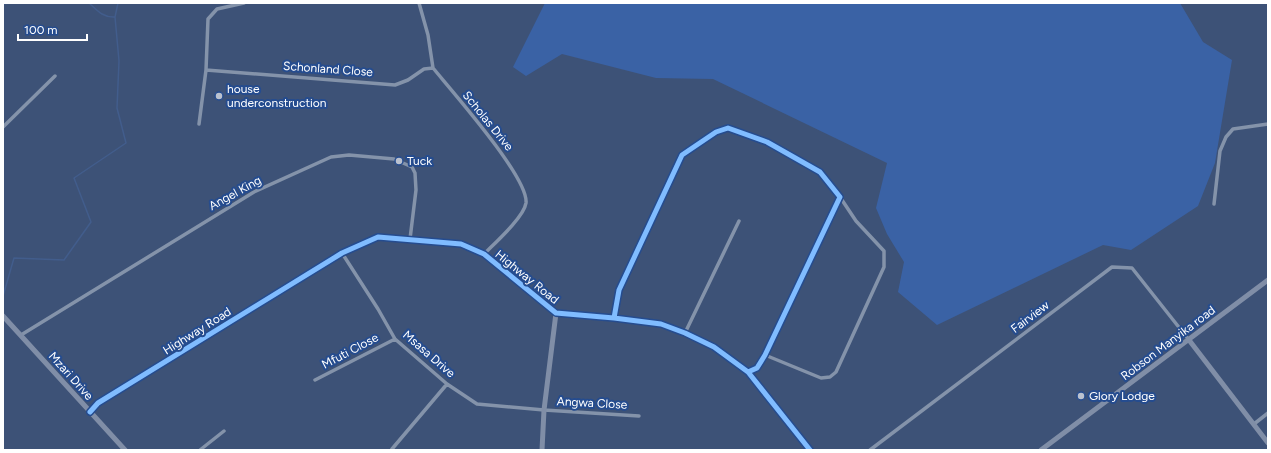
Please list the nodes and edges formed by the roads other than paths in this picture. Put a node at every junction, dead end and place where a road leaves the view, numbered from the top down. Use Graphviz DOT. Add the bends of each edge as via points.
graph roads {
  1 [pos="244,3"];
  2 [pos="418,3"];
  3 [pos="433,68"];
  4 [pos="206,70"];
  5 [pos="55,76"];
  6 [pos="199,124"];
  7 [pos="1268,124"];
  8 [pos="3,127"];
  9 [pos="840,196"];
  10 [pos="1214,204"];
  11 [pos="739,221"];
  12 [pos="410,239"];
  13 [pos="342,254"];
  14 [pos="484,254"];
  15 [pos="1268,280"];
  16 [pos="556,313"];
  17 [pos="3,316"];
  18 [pos="614,318"];
  19 [pos="685,333"];
  20 [pos="21,335"];
  21 [pos="394,339"];
  22 [pos="1189,340"];
  23 [pos="765,355"];
  24 [pos="748,372"];
  25 [pos="315,380"];
  26 [pos="447,384"];
  27 [pos="544,410"];
  28 [pos="90,412"];
  29 [pos="1268,412"];
  30 [pos="639,416"];
  31 [pos="1254,424"];
  32 [pos="224,431"];
  33 [pos="1268,443"];
  34 [pos="392,449"];
  35 [pos="125,450"];
  36 [pos="200,450"];
  37 [pos="542,450"];
  38 [pos="810,450"];
  39 [pos="870,450"];
  40 [pos="1041,450"];
  1 -- 4 [label="street" via="217,9 208,19"];
  2 -- 3 [label="street" via="428,35"];
  3 -- 4 [label="street, Schonland Close" via="395,84"];
  3 -- 14 [label="street, Scholas Drive" via="508,162 524,189 526,202 522,214"];
  4 -- 6 [label="street"];
  5 -- 8 [label="street"];
  7 -- 10 [label="street" via="1233,129 1226,137 1220,151"];
  9 -- 18 [label="street" via="820,172 767,142 728,128 716,132 682,155 619,290"];
  9 -- 23 [label="street"];
  9 -- 23 [label="street" via="856,221 884,251 884,267 836,372 830,377 822,378"];
  11 -- 19 [label="street"];
  12 -- 13 [label="street, Highway Road" via="378,237"];
  12 -- 14 [label="street, Highway Road" via="461,244"];
  12 -- 20 [label="street, Angel King" via="416,190 412,167 394,159 349,155 331,157 254,192"];
  13 -- 21 [label="street, Msasa Drive" via="378,309"];
  13 -- 28 [label="street, Highway Road" via="98,403"];
  14 -- 16 [label="street, Highway Road"];
  15 -- 22 [label="street, Robson Manyika road"];
  16 -- 18 [label="street, Highway Road"];
  16 -- 27 [label="street"];
  17 -- 20 [label="street, Mzari Drive"];
  18 -- 19 [label="street, Highway Road" via="660,324"];
  19 -- 24 [label="street, Highway Road" via="714,347"];
  20 -- 28 [label="street, Mzari Drive"];
  21 -- 25 [label="street, Mfuti Close"];
  21 -- 26 [label="street, Msasa Drive"];
  22 -- 31 [label="street"];
  22 -- 39 [label="street, Fairview" via="1132,268 1112,267"];
  22 -- 40 [label="street, Robson Manyika road"];
  23 -- 24 [label="street" via="757,368"];
  24 -- 38 [label="street, Highway Road"];
  26 -- 27 [label="street, Msasa Drive" via="477,404"];
  26 -- 34 [label="street"];
  27 -- 30 [label="street, Angwa Close"];
  27 -- 37 [label="street"];
  28 -- 35 [label="street, Mzari Drive"];
  29 -- 31 [label="street"];
  31 -- 33 [label="street"];
  32 -- 36 [label="street"];
}
